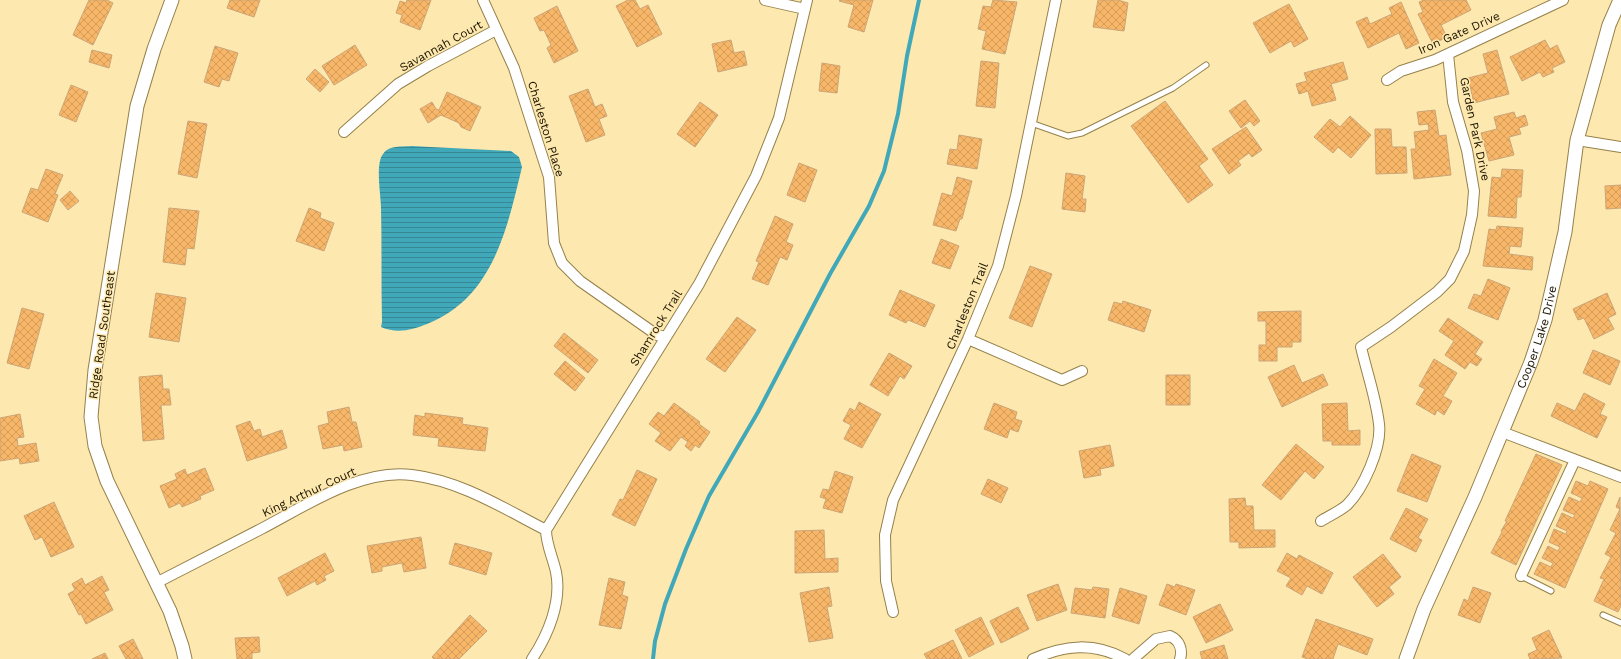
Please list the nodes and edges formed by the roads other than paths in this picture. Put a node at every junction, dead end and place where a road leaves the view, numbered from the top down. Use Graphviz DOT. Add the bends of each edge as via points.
graph roads {
  1 [pos="172,0"];
  2 [pos="483,0"];
  3 [pos="766,0"];
  4 [pos="1056,0"];
  5 [pos="1563,0"];
  6 [pos="1620,0"];
  7 [pos="806,5"];
  8 [pos="496,30"];
  9 [pos="1448,54"];
  10 [pos="1206,65"];
  11 [pos="1387,80"];
  12 [pos="1031,123"];
  13 [pos="344,132"];
  14 [pos="1577,140"];
  15 [pos="1621,147"];
  16 [pos="666,337"];
  17 [pos="968,339"];
  18 [pos="1082,371"];
  19 [pos="1502,432"];
  20 [pos="1575,460"];
  21 [pos="1621,478"];
  22 [pos="1321,521"];
  23 [pos="546,530"];
  24 [pos="1521,576"];
  25 [pos="156,583"];
  26 [pos="1551,590"];
  27 [pos="893,612"];
  28 [pos="1603,615"];
  29 [pos="1621,623"];
  30 [pos="185,659"];
  31 [pos="532,659"];
  32 [pos="1033,659"];
  33 [pos="1125,659"];
  34 [pos="1133,659"];
  35 [pos="1180,659"];
  36 [pos="1406,659"];
  1 -- 25 [label="street, Ridge Road Southeast" via="137,106 95,370 92,406 92,431 100,462"];
  2 -- 8 [label="street, Charleston Place"];
  3 -- 7 [label="street"];
  4 -- 12 [label="street, Charleston Trail"];
  5 -- 9 [label="street, Iron Gate Drive"];
  6 -- 14 [label="street, Cooper Lake Drive" via="1609,25"];
  7 -- 16 [label="street, Shamrock Trail" via="779,118 756,176 699,284"];
  8 -- 13 [label="street, Savannah Court" via="398,84"];
  8 -- 16 [label="street, Charleston Place" via="514,68 549,177 554,243 562,263 580,281 658,335"];
  9 -- 11 [label="street, Iron Gate Drive" via="1401,71"];
  9 -- 22 [label="street, Garden Park Drive" via="1453,102 1467,150 1474,191 1464,251 1450,279 1437,292 1361,347 1376,404 1378,443 1358,490 1346,506"];
  10 -- 12 [label="lane" via="1173,88 1082,133 1068,136"];
  12 -- 17 [label="street, Charleston Trail" via="998,266"];
  14 -- 15 [label="street"];
  14 -- 19 [label="street, Cooper Lake Drive" via="1565,232 1552,291 1531,362"];
  16 -- 23 [label="street, Shamrock Trail"];
  17 -- 18 [label="street" via="1062,380"];
  17 -- 27 [label="street, Charleston Trail" via="893,500 885,535 886,581"];
  19 -- 20 [label="street"];
  19 -- 36 [label="street, Cooper Lake Drive" via="1424,609"];
  20 -- 21 [label="street"];
  20 -- 24 [label="street"];
  23 -- 25 [label="street, King Arthur Court" via="457,485 412,475 384,474 353,483 313,502"];
  23 -- 31 [label="street" via="557,574 557,600 549,626"];
  24 -- 26 [label="lane"];
  25 -- 30 [label="street, Ridge Road Southeast" via="178,631"];
  28 -- 29 [label="lane"];
  32 -- 33 [label="street" via="1062,648 1083,646 1102,649"];
  34 -- 35 [label="street" via="1156,640 1170,636 1178,643 1181,650"];
}
